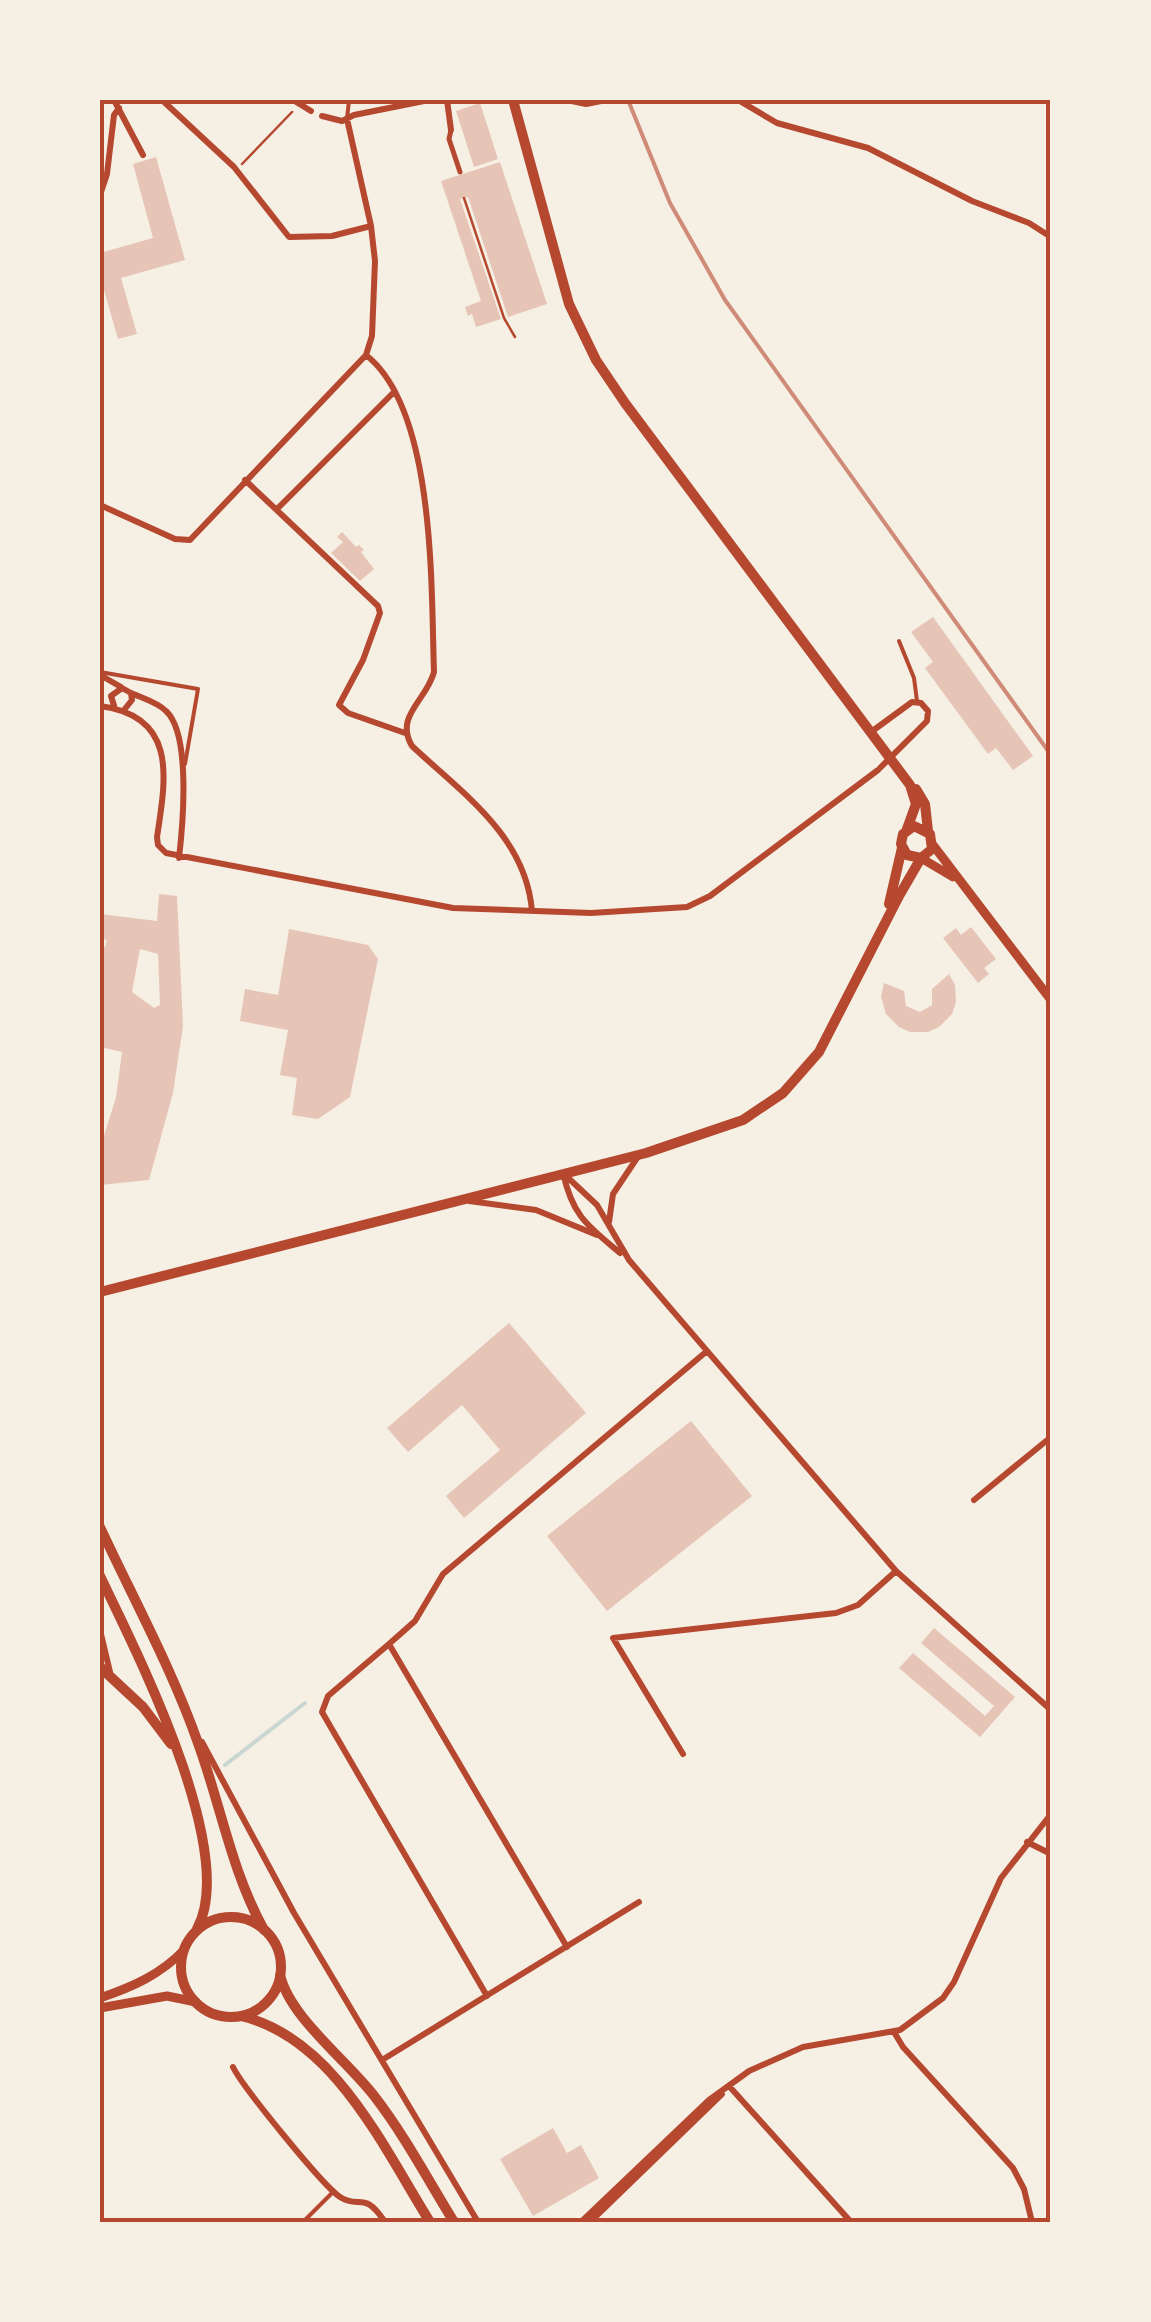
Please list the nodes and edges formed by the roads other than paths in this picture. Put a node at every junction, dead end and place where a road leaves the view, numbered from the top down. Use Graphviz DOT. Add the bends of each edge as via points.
graph roads {
  1 [pos="162,100"];
  2 [pos="349,100"];
  3 [pos="429,100"];
  4 [pos="447,100"];
  5 [pos="513,100"];
  6 [pos="567,100"];
  7 [pos="606,100"];
  8 [pos="738,100"];
  9 [pos="413,102"];
  10 [pos="116,104"];
  11 [pos="322,116"];
  12 [pos="347,119"];
  13 [pos="451,130"];
  14 [pos="144,155"];
  15 [pos="460,172"];
  16 [pos="100,194"];
  17 [pos="371,226"];
  18 [pos="1051,238"];
  19 [pos="366,356"];
  20 [pos="394,392"];
  21 [pos="245,480"];
  22 [pos="100,505"];
  23 [pos="277,510"];
  24 [pos="899,641"];
  25 [pos="100,673"];
  26 [pos="133,678"];
  27 [pos="127,690"];
  28 [pos="917,702"];
  29 [pos="100,706"];
  30 [pos="119,710"];
  31 [pos="405,733"];
  32 [pos="870,733"];
  33 [pos="891,760"];
  34 [pos="183,777"];
  35 [pos="907,781"];
  36 [pos="928,830"];
  37 [pos="906,831"];
  38 [pos="933,844"];
  39 [pos="902,848"];
  40 [pos="179,858"];
  41 [pos="921,858"];
  42 [pos="962,885"];
  43 [pos="532,912"];
  44 [pos="879,934"];
  45 [pos="1051,1000"];
  46 [pos="642,1154"];
  47 [pos="563,1174"];
  48 [pos="456,1200"];
  49 [pos="610,1228"];
  50 [pos="597,1235"];
  51 [pos="628,1260"];
  52 [pos="100,1294"];
  53 [pos="706,1352"];
  54 [pos="1051,1437"];
  55 [pos="974,1500"];
  56 [pos="100,1527"];
  57 [pos="896,1571"];
  58 [pos="100,1576"];
  59 [pos="100,1630"];
  60 [pos="389,1644"];
  61 [pos="100,1667"];
  62 [pos="110,1676"];
  63 [pos="1051,1710"];
  64 [pos="191,1725"];
  65 [pos="683,1754"];
  66 [pos="182,1767"];
  67 [pos="1051,1814"];
  68 [pos="1027,1842"];
  69 [pos="1051,1854"];
  70 [pos="639,1902"];
  71 [pos="198,1930"];
  72 [pos="264,1930"];
  73 [pos="567,1947"];
  74 [pos="184,1950"];
  75 [pos="280,1972"];
  76 [pos="487,1996"];
  77 [pos="100,1998"];
  78 [pos="196,2002"];
  79 [pos="100,2008"];
  80 [pos="240,2016"];
  81 [pos="894,2032"];
  82 [pos="382,2060"];
  83 [pos="233,2067"];
  84 [pos="729,2086"];
  85 [pos="334,2191"];
  86 [pos="303,2222"];
  87 [pos="386,2222"];
  88 [pos="430,2222"];
  89 [pos="454,2222"];
  90 [pos="478,2222"];
  91 [pos="581,2222"];
  92 [pos="590,2222"];
  93 [pos="850,2222"];
  94 [pos="1032,2222"];
  1 -- 17 [label="street" via="226,160 288,237"];
  2 -- 12 [label="lane"];
  3 -- 9 [label="street"];
  4 -- 13 [label="street"];
  5 -- 32 [label="main road" via="558,269 587,344"];
  6 -- 7 [label="street"];
  8 -- 18 [label="street" via="776,123 868,148"];
  9 -- 12 [label="street"];
  10 -- 14 [label="street"];
  10 -- 16 [label="street"];
  11 -- 12 [label="street"];
  12 -- 17 [label="street"];
  13 -- 15 [label="street"];
  17 -- 19 [label="street" via="375,270"];
  19 -- 20 [label="street"];
  19 -- 21 [label="street"];
  20 -- 23 [label="street"];
  20 -- 31 [label="street" via="419,465 434,668"];
  21 -- 22 [label="street" via="188,541"];
  21 -- 23 [label="street"];
  23 -- 31 [label="street" via="379,608 340,708"];
  24 -- 28 [label="lane"];
  25 -- 26 [label="lane"];
  25 -- 27 [label="street"];
  26 -- 27 [label="lane"];
  26 -- 34 [label="lane" via="198,689"];
  27 -- 30 [label="street" via="132,703"];
  27 -- 30 [label="street" via="111,696"];
  27 -- 34 [label="street" via="170,714"];
  28 -- 32 [label="street"];
  28 -- 33 [label="street" via="928,720"];
  29 -- 30 [label="street"];
  30 -- 40 [label="street" via="146,725 159,743 165,782 158,845"];
  31 -- 43 [label="street" via="510,846 526,877"];
  32 -- 33 [label="main road"];
  33 -- 35 [label="main road"];
  33 -- 43 [label="street" via="696,904"];
  34 -- 40 [label="street"];
  35 -- 36 [label="main road" via="924,800"];
  35 -- 37 [label="main road" via="916,804"];
  36 -- 37 [label="main road"];
  36 -- 38 [label="main road"];
  37 -- 39 [label="main road"];
  38 -- 41 [label="main road"];
  38 -- 42 [label="street"];
  39 -- 41 [label="main road"];
  39 -- 44 [label="main road"];
  40 -- 43 [label="street" via="445,907"];
  41 -- 42 [label="street"];
  41 -- 44 [label="main road"];
  42 -- 45 [label="street"];
  44 -- 46 [label="main road" via="819,1052 783,1093 730,1126"];
  46 -- 47 [label="main road"];
  46 -- 49 [label="street" via="613,1194"];
  47 -- 48 [label="main road"];
  47 -- 49 [label="street" via="597,1205"];
  47 -- 50 [label="street" via="572,1206"];
  48 -- 50 [label="street" via="536,1210"];
  48 -- 52 [label="main road"];
  49 -- 51 [label="street"];
  50 -- 51 [label="street"];
  51 -- 53 [label="street"];
  53 -- 57 [label="street"];
  53 -- 60 [label="street" via="443,1574 417,1618"];
  54 -- 55 [label="street"];
  56 -- 64 [label="main road"];
  57 -- 63 [label="street"];
  57 -- 65 [label="street" via="858,1605 836,1613 613,1638"];
  58 -- 66 [label="main road" via="154,1689"];
  59 -- 62 [label="street"];
  60 -- 73 [label="street"];
  60 -- 76 [label="street" via="328,1696 322,1712"];
  61 -- 62 [label="main road"];
  62 -- 66 [label="main road" via="149,1714"];
  64 -- 72 [label="main road" via="234,1866"];
  64 -- 82 [label="street"];
  66 -- 71 [label="main road" via="207,1880"];
  67 -- 68 [label="street"];
  68 -- 69 [label="street"];
  68 -- 81 [label="street" via="996,1886 949,1991"];
  70 -- 73 [label="street"];
  71 -- 72 [label="main road" via="234,1917"];
  71 -- 74 [label="main road"];
  72 -- 75 [label="main road" via="276,1946"];
  73 -- 76 [label="street"];
  74 -- 77 [label="street" via="148,1979"];
  74 -- 78 [label="main road" via="182,1979"];
  75 -- 80 [label="main road" via="267,2000"];
  75 -- 89 [label="main road" via="302,2014 384,2110"];
  76 -- 82 [label="street"];
  78 -- 79 [label="street" via="159,1996"];
  78 -- 80 [label="main road" via="214,2013"];
  80 -- 88 [label="main road" via="278,2029 330,2074"];
  81 -- 84 [label="street" via="789,2052"];
  81 -- 94 [label="street" via="1013,2168"];
  82 -- 90 [label="street"];
  83 -- 85 [label="street"];
  84 -- 91 [label="street"];
  84 -- 92 [label="street"];
  84 -- 93 [label="street"];
  85 -- 86 [label="lane"];
  85 -- 87 [label="street" via="370,2204"];
}
